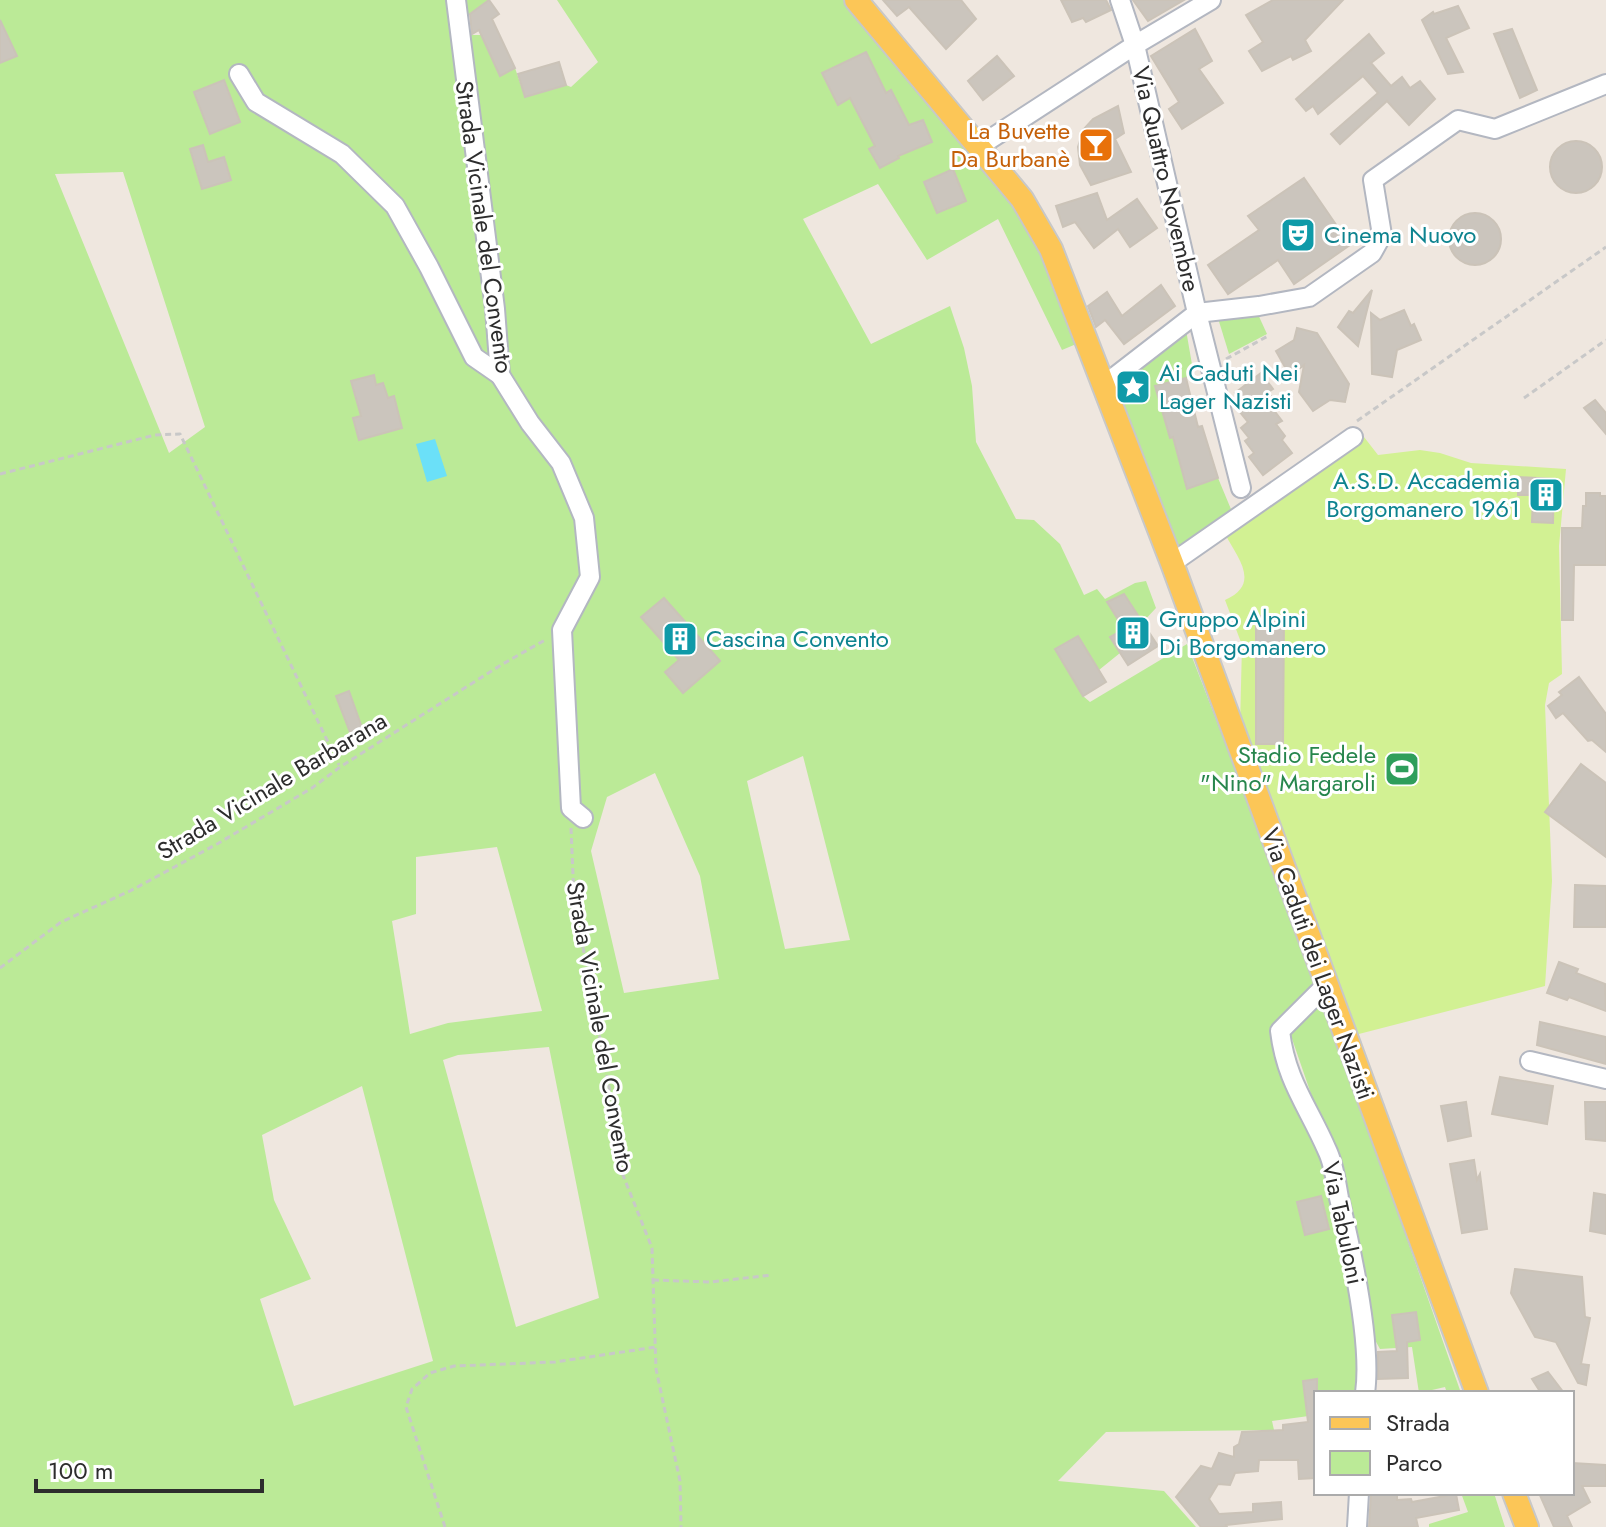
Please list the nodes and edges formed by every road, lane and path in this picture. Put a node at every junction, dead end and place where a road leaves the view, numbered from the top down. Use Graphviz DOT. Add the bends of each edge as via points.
graph roads {
  1 [pos="456,0"];
  2 [pos="856,0"];
  3 [pos="1120,0"];
  4 [pos="1211,0"];
  5 [pos="1135,45"];
  6 [pos="239,74"];
  7 [pos="1606,84"];
  8 [pos="978,147"];
  9 [pos="1606,247"];
  10 [pos="1197,313"];
  11 [pos="1268,336"];
  12 [pos="1606,340"];
  13 [pos="1211,368"];
  14 [pos="500,375"];
  15 [pos="1104,385"];
  16 [pos="1524,398"];
  17 [pos="1354,430"];
  18 [pos="0,474"];
  19 [pos="1241,488"];
  20 [pos="1172,563"];
  21 [pos="562,630"];
  22 [pos="340,767"];
  23 [pos="577,813"];
  24 [pos="0,968"];
  25 [pos="1327,988"];
  26 [pos="1530,1061"];
  27 [pos="1606,1079"];
  28 [pos="772,1275"];
  29 [pos="653,1280"];
  30 [pos="656,1347"];
  31 [pos="1365,1391"];
  32 [pos="1476,1391"];
  33 [pos="1359,1495"];
  34 [pos="1515,1495"];
  35 [pos="445,1527"];
  36 [pos="681,1527"];
  37 [pos="1357,1527"];
  38 [pos="1527,1527"];
  1 -- 14 [label="street, Strada Vicinale del Convento"];
  2 -- 8 [label="main road"];
  3 -- 5 [label="street"];
  4 -- 5 [label="street, Via Quattro Novembre"];
  5 -- 8 [label="street, Via Quattro Novembre"];
  5 -- 10 [label="street, Via Quattro Novembre"];
  6 -- 14 [label="street" via="256,102 342,154 395,206 474,357"];
  7 -- 10 [label="street, Via Quattro Novembre" via="1495,129 1458,120 1373,180 1382,235 1372,253 1309,297"];
  8 -- 15 [label="main road, Via Caduti dei Lager Nazisti" via="1022,199 1051,249"];
  9 -- 17 [label="path"];
  10 -- 13 [label="street, Via Quattro Novembre"];
  10 -- 15 [label="street, Via Quattro Novembre"];
  11 -- 13 [label="path"];
  12 -- 16 [label="path"];
  13 -- 19 [label="street, Via Quattro Novembre"];
  14 -- 21 [label="street, Strada Vicinale del Convento" via="561,463 584,518 590,577"];
  15 -- 20 [label="main road, Via Caduti dei Lager Nazisti"];
  17 -- 20 [label="street"];
  18 -- 22 [label="path" via="155,435 180,434"];
  20 -- 25 [label="main road, Via Caduti dei Lager Nazisti"];
  21 -- 22 [label="path, Strada Vicinale Barbarana"];
  21 -- 23 [label="street"];
  22 -- 24 [label="path, Strada Vicinale Barbarana" via="217,844 61,922"];
  23 -- 29 [label="path, Strada Vicinale del Convento" via="574,899 621,1170 652,1248"];
  25 -- 31 [label="street, Via Tabuloni" via="1280,1031 1283,1059 1329,1152 1361,1314"];
  25 -- 32 [label="main road, Via Caduti dei Lager Nazisti"];
  26 -- 27 [label="street"];
  28 -- 29 [label="path" via="710,1282"];
  29 -- 30 [label="path, Strada Vicinale del Convento"];
  30 -- 35 [label="path" via="555,1362 454,1366 430,1373 412,1389 406,1407"];
  30 -- 36 [label="path, Strada Vicinale del Convento" via="680,1481"];
  33 -- 37 [label="street"];
  34 -- 38 [label="main road"];
}
